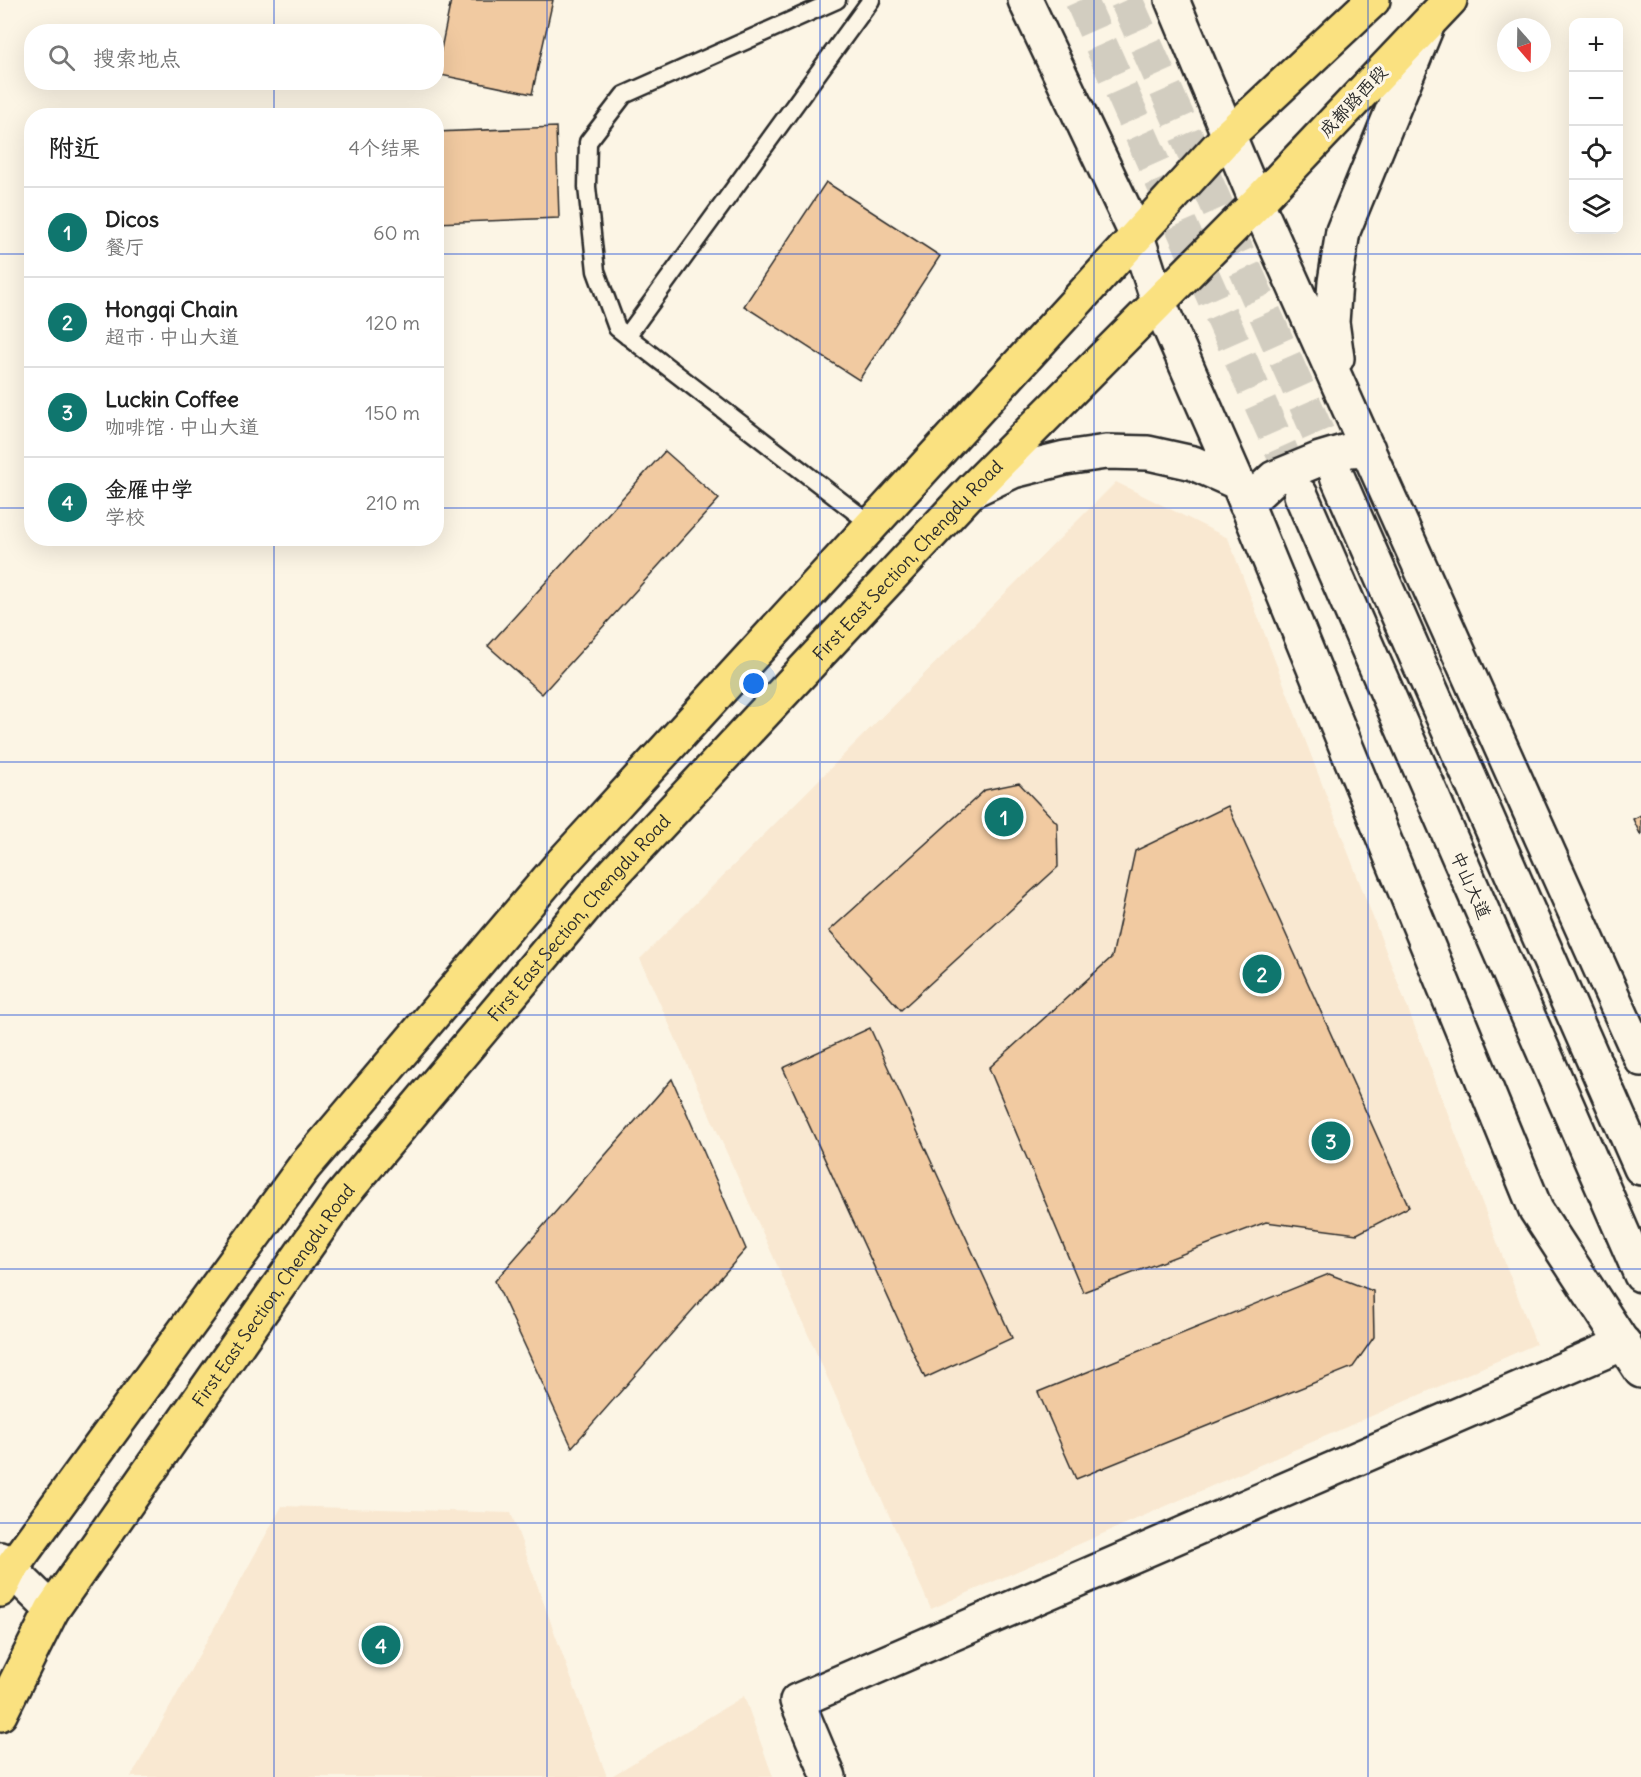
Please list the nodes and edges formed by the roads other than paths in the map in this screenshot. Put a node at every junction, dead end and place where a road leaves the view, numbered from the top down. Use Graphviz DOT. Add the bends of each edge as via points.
graph roads {
  1 [pos="837,0"];
  2 [pos="871,0"];
  3 [pos="1025,0"];
  4 [pos="1172,0"];
  5 [pos="1373,0"];
  6 [pos="1439,11"];
  7 [pos="1229,135"];
  8 [pos="1257,203"];
  9 [pos="1137,236"];
  10 [pos="1158,302"];
  11 [pos="627,336"];
  12 [pos="1341,390"];
  13 [pos="1368,449"];
  14 [pos="1337,476"];
  15 [pos="971,490"];
  16 [pos="1242,494"];
  17 [pos="1301,495"];
  18 [pos="872,525"];
  19 [pos="1641,1059"];
  20 [pos="1641,1168"];
  21 [pos="1641,1275"];
  22 [pos="1624,1343"];
  23 [pos="1641,1371"];
  24 [pos="3,1573"];
  25 [pos="52,1610"];
  26 [pos="0,1714"];
  27 [pos="829,1777"];
  1 -- 11 [label="lane" via="624,95 588,142 587,187 596,272 617,328"];
  2 -- 11 [label="lane"];
  3 -- 9 [label="street"];
  4 -- 7 [label="street"];
  5 -- 7 [label="highway"];
  6 -- 8 [label="highway, 成都路西段"];
  6 -- 12 [label="street" via="1343,231 1332,322"];
  7 -- 8 [label="street"];
  7 -- 9 [label="highway"];
  8 -- 10 [label="highway, First East Section, Chengdu Road"];
  8 -- 12 [label="street"];
  9 -- 10 [label="street"];
  9 -- 18 [label="highway"];
  10 -- 15 [label="highway, First East Section, Chengdu Road"];
  10 -- 16 [label="street"];
  11 -- 18 [label="lane"];
  12 -- 13 [label="street"];
  13 -- 16 [label="street" via="1320,459"];
  13 -- 19 [label="street"];
  14 -- 20 [label="street"];
  15 -- 16 [label="street" via="1013,471 1106,452 1148,453 1193,463"];
  15 -- 25 [label="highway, First East Section, Chengdu Road" via="604,884 341,1197"];
  16 -- 22 [label="street" via="1536,1210"];
  17 -- 21 [label="street, 中山大道"];
  18 -- 24 [label="highway" via="561,864 304,1167"];
  22 -- 23 [label="street"];
  22 -- 27 [label="street" via="797,1701"];
  24 -- 25 [label="street"];
  25 -- 26 [label="highway, First East Section, Chengdu Road"];
}
